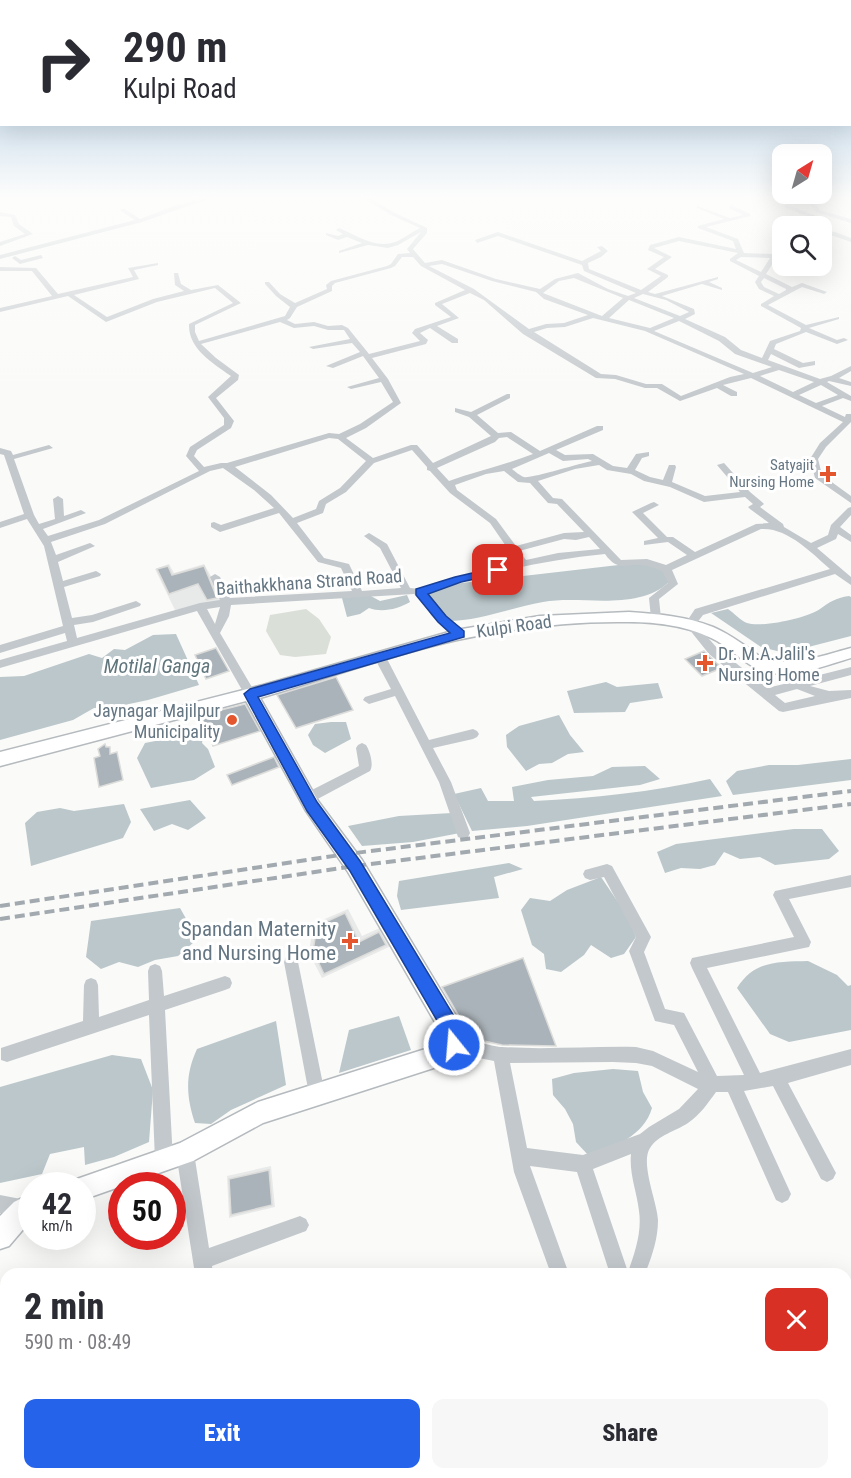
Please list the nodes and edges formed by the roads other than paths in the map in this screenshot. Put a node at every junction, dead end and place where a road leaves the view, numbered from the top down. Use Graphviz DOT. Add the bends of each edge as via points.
graph roads {
  1 [pos="143,266"];
  2 [pos="390,266"];
  3 [pos="425,266"];
  4 [pos="453,266"];
  5 [pos="585,266"];
  6 [pos="655,266"];
  7 [pos="743,266"];
  8 [pos="753,266"];
  9 [pos="769,266"];
  10 [pos="747,268"];
  11 [pos="0,269"];
  12 [pos="557,272"];
  13 [pos="176,274"];
  14 [pos="598,274"];
  15 [pos="763,275"];
  16 [pos="570,276"];
  17 [pos="716,278"];
  18 [pos="703,282"];
  19 [pos="267,283"];
  20 [pos="720,289"];
  21 [pos="472,290"];
  22 [pos="540,291"];
  23 [pos="789,291"];
  24 [pos="190,292"];
  25 [pos="642,292"];
  26 [pos="824,292"];
  27 [pos="69,294"];
  28 [pos="657,296"];
  29 [pos="779,296"];
  30 [pos="57,297"];
  31 [pos="628,298"];
  32 [pos="294,306"];
  33 [pos="0,310"];
  34 [pos="600,317"];
  35 [pos="837,318"];
  36 [pos="281,320"];
  37 [pos="680,320"];
  38 [pos="432,326"];
  39 [pos="805,328"];
  40 [pos="648,331"];
  41 [pos="526,332"];
  42 [pos="355,340"];
  43 [pos="844,340"];
  44 [pos="455,341"];
  45 [pos="198,343"];
  46 [pos="313,347"];
  47 [pos="770,350"];
  48 [pos="366,355"];
  49 [pos="764,361"];
  50 [pos="812,363"];
  51 [pos="330,366"];
  52 [pos="779,367"];
  53 [pos="851,368"];
  54 [pos="752,375"];
  55 [pos="832,379"];
  56 [pos="384,380"];
  57 [pos="821,383"];
  58 [pos="851,384"];
  59 [pos="717,385"];
  60 [pos="351,387"];
  61 [pos="734,394"];
  62 [pos="792,395"];
  63 [pos="507,396"];
  64 [pos="848,397"];
  65 [pos="814,406"];
  66 [pos="458,410"];
  67 [pos="472,415"];
  68 [pos="849,422"];
  69 [pos="600,428"];
  70 [pos="496,436"];
  71 [pos="341,437"];
  72 [pos="49,448"];
  73 [pos="551,450"];
  74 [pos="0,451"];
  75 [pos="539,454"];
  76 [pos="646,454"];
  77 [pos="10,458"];
  78 [pos="371,461"];
  79 [pos="600,462"];
  80 [pos="722,465"];
  81 [pos="228,466"];
  82 [pos="672,467"];
  83 [pos="430,468"];
  84 [pos="506,468"];
  85 [pos="206,471"];
  86 [pos="629,472"];
  87 [pos="532,480"];
  88 [pos="667,483"];
  89 [pos="453,491"];
  90 [pos="747,494"];
  91 [pos="58,499"];
  92 [pos="851,500"];
  93 [pos="654,505"];
  94 [pos="281,508"];
  95 [pos="851,510"];
  96 [pos="81,513"];
  97 [pos="29,515"];
  98 [pos="60,520"];
  99 [pos="293,521"];
  100 [pos="0,525"];
  101 [pos="214,525"];
  102 [pos="780,526"];
  103 [pos="834,527"];
  104 [pos="37,528"];
  105 [pos="591,534"];
  106 [pos="369,536"];
  107 [pos="851,539"];
  108 [pos="45,540"];
  109 [pos="665,540"];
  110 [pos="647,543"];
  111 [pos="90,546"];
  112 [pos="809,548"];
  113 [pos="513,550"];
  114 [pos="609,551"];
  115 [pos="693,555"];
  116 [pos="53,560"];
  117 [pos="524,565"];
  118 [pos="666,568"];
  119 [pos="836,570"];
  120 [pos="96,574"];
  121 [pos="215,577"];
  122 [pos="851,582"];
  123 [pos="60,585"];
  124 [pos="407,591"];
  125 [pos="421,592"];
  126 [pos="358,594"];
  127 [pos="227,602"];
  128 [pos="136,604"];
  129 [pos="200,607"];
  130 [pos="93,618"];
  131 [pos="656,618"];
  132 [pos="690,624"];
  133 [pos="69,625"];
  134 [pos="216,631"];
  135 [pos="460,634"];
  136 [pos="99,637"];
  137 [pos="73,644"];
  138 [pos="0,648"];
  139 [pos="851,654"];
  140 [pos="380,657"];
  141 [pos="0,664"];
  142 [pos="777,668"];
  143 [pos="851,671"];
  144 [pos="798,685"];
  145 [pos="398,691"];
  146 [pos="765,693"];
  147 [pos="851,693"];
  148 [pos="250,694"];
  149 [pos="836,696"];
  150 [pos="369,700"];
  151 [pos="473,735"];
  152 [pos="426,745"];
  153 [pos="363,748"];
  154 [pos="0,759"];
  155 [pos="308,798"];
  156 [pos="463,833"];
  157 [pos="590,874"];
  158 [pos="851,881"];
  159 [pos="291,962"];
  160 [pos="155,971"];
  161 [pos="225,982"];
  162 [pos="92,985"];
  163 [pos="157,1005"];
  164 [pos="91,1026"];
  165 [pos="454,1045"];
  166 [pos="7,1054"];
  167 [pos="501,1056"];
  168 [pos="851,1057"];
  169 [pos="776,1076"];
  170 [pos="756,1082"];
  171 [pos="712,1084"];
  172 [pos="733,1085"];
  173 [pos="317,1094"];
  174 [pos="646,1140"];
  175 [pos="185,1153"];
  176 [pos="520,1156"];
  177 [pos="164,1161"];
  178 [pos="583,1164"];
  179 [pos="826,1173"];
  180 [pos="96,1183"];
  181 [pos="782,1194"];
  182 [pos="0,1204"];
  183 [pos="18,1205"];
  184 [pos="18,1215"];
  185 [pos="300,1225"];
  186 [pos="0,1237"];
  187 [pos="203,1267"];
  188 [pos="558,1268"];
  189 [pos="618,1268"];
  190 [pos="638,1268"];
  1 -- 27 [label="street" via="130,268 137,278"];
  2 -- 32 [label="street" via="333,282 330,290"];
  3 -- 21 [label="street"];
  4 -- 22 [label="street"];
  5 -- 14 [label="street"];
  6 -- 25 [label="street" via="650,269 666,276"];
  7 -- 10 [label="street"];
  8 -- 10 [label="street"];
  9 -- 15 [label="street"];
  10 -- 15 [label="street"];
  11 -- 30 [label="street" via="34,269"];
  12 -- 16 [label="street"];
  13 -- 24 [label="street" via="178,285"];
  14 -- 16 [label="street"];
  14 -- 25 [label="street"];
  15 -- 23 [label="street"];
  15 -- 29 [label="street" via="758,282 761,288"];
  16 -- 22 [label="street"];
  16 -- 31 [label="street"];
  17 -- 18 [label="street"];
  18 -- 20 [label="street"];
  18 -- 28 [label="street"];
  19 -- 32 [label="street"];
  21 -- 38 [label="street" via="438,303 456,318"];
  21 -- 41 [label="street"];
  22 -- 34 [label="street" via="546,298"];
  23 -- 26 [label="street" via="802,285"];
  23 -- 29 [label="street"];
  24 -- 27 [label="street" via="155,300 106,320"];
  24 -- 45 [label="street" via="216,286 238,303 192,324 191,334"];
  25 -- 28 [label="street"];
  25 -- 31 [label="street"];
  27 -- 30 [label="street"];
  28 -- 37 [label="street" via="693,312"];
  29 -- 39 [label="street" via="764,305"];
  30 -- 33 [label="street"];
  31 -- 34 [label="street"];
  31 -- 37 [label="street"];
  32 -- 36 [label="street" via="288,317"];
  34 -- 40 [label="street"];
  34 -- 41 [label="street"];
  35 -- 39 [label="street"];
  36 -- 42 [label="street" via="294,326 314,324 328,328 341,323"];
  36 -- 45 [label="street"];
  37 -- 40 [label="street"];
  37 -- 49 [label="street" via="722,339 738,352"];
  38 -- 44 [label="street"];
  38 -- 48 [label="street" via="415,332 423,342"];
  39 -- 43 [label="street" via="837,342"];
  39 -- 47 [label="street" via="773,343"];
  40 -- 54 [label="street"];
  41 -- 59 [label="street" via="598,376 659,386 680,399"];
  42 -- 46 [label="street"];
  42 -- 48 [label="street"];
  45 -- 85 [label="street" via="235,375 212,397 228,417 228,426 190,453"];
  47 -- 49 [label="street"];
  47 -- 50 [label="street" via="802,366"];
  48 -- 51 [label="street"];
  48 -- 56 [label="street"];
  49 -- 52 [label="street"];
  52 -- 54 [label="street"];
  52 -- 57 [label="street"];
  53 -- 55 [label="street"];
  54 -- 59 [label="street"];
  54 -- 62 [label="street"];
  55 -- 57 [label="street"];
  55 -- 58 [label="street"];
  56 -- 60 [label="street"];
  56 -- 71 [label="street" via="396,400 395,406"];
  57 -- 62 [label="street"];
  57 -- 64 [label="street"];
  59 -- 61 [label="street"];
  62 -- 65 [label="street"];
  63 -- 67 [label="street"];
  64 -- 65 [label="street"];
  65 -- 68 [label="street"];
  66 -- 67 [label="street"];
  67 -- 70 [label="street"];
  68 -- 92 [label="street" via="814,459 818,476"];
  69 -- 73 [label="street"];
  70 -- 75 [label="street" via="508,434"];
  70 -- 83 [label="street"];
  71 -- 78 [label="street"];
  71 -- 81 [label="street" via="329,435"];
  72 -- 77 [label="street"];
  73 -- 75 [label="street"];
  73 -- 79 [label="street" via="563,458 590,456"];
  74 -- 77 [label="street"];
  75 -- 84 [label="street"];
  76 -- 86 [label="street" via="639,456"];
  77 -- 97 [label="street"];
  78 -- 83 [label="street" via="414,447"];
  78 -- 99 [label="street" via="343,490 322,503 320,511"];
  79 -- 86 [label="street"];
  79 -- 87 [label="street" via="573,466"];
  80 -- 90 [label="street"];
  81 -- 85 [label="street"];
  81 -- 94 [label="street"];
  82 -- 88 [label="street"];
  83 -- 89 [label="street"];
  84 -- 87 [label="street" via="521,480"];
  84 -- 89 [label="street" via="454,482 450,484"];
  85 -- 108 [label="street" via="102,522"];
  86 -- 88 [label="street"];
  87 -- 105 [label="street"];
  88 -- 90 [label="street" via="704,499"];
  89 -- 113 [label="street" via="487,515"];
  90 -- 102 [label="street" via="759,504 753,507"];
  91 -- 98 [label="street"];
  93 -- 109 [label="street" via="638,512"];
  94 -- 99 [label="street"];
  94 -- 101 [label="street" via="220,529"];
  95 -- 103 [label="street"];
  96 -- 98 [label="street"];
  97 -- 100 [label="street"];
  97 -- 104 [label="street"];
  98 -- 104 [label="street"];
  99 -- 126 [label="street" via="321,560 345,566"];
  102 -- 112 [label="street"];
  102 -- 115 [label="street" via="759,526"];
  103 -- 107 [label="street"];
  103 -- 112 [label="street" via="832,537"];
  104 -- 108 [label="street"];
  105 -- 113 [label="street" via="564,536"];
  105 -- 114 [label="street"];
  106 -- 124 [label="street" via="384,546"];
  108 -- 116 [label="street"];
  109 -- 110 [label="street"];
  109 -- 115 [label="street" via="670,539"];
  111 -- 116 [label="street"];
  112 -- 119 [label="street"];
  113 -- 117 [label="street"];
  114 -- 117 [label="street, Baithakkhana Strand Road" via="570,553"];
  114 -- 118 [label="street" via="617,562 647,562"];
  115 -- 118 [label="street"];
  116 -- 123 [label="street"];
  117 -- 125 [label="street, Baithakkhana Strand Road"];
  118 -- 131 [label="street" via="674,584 654,598"];
  119 -- 122 [label="street"];
  119 -- 132 [label="street" via="699,612"];
  120 -- 123 [label="street"];
  121 -- 127 [label="street"];
  123 -- 133 [label="street"];
  124 -- 125 [label="street, Baithakkhana Strand Road"];
  124 -- 126 [label="street, Baithakkhana Strand Road"];
  125 -- 135 [label="street, Baithakkhana Strand Road"];
  126 -- 127 [label="street, Baithakkhana Strand Road"];
  127 -- 129 [label="street, Baithakkhana Strand Road"];
  127 -- 134 [label="street"];
  128 -- 130 [label="street"];
  129 -- 134 [label="street"];
  129 -- 136 [label="street, Baithakkhana Strand Road"];
  130 -- 133 [label="street"];
  130 -- 136 [label="street"];
  131 -- 132 [label="main road, Kulpi Road"];
  131 -- 135 [label="main road, Kulpi Road" via="540,621"];
  132 -- 142 [label="main road, Kulpi Road" via="723,638 761,665"];
  132 -- 146 [label="street" via="713,651"];
  133 -- 137 [label="street"];
  133 -- 138 [label="street"];
  134 -- 148 [label="street"];
  135 -- 140 [label="main road, Kulpi Road"];
  136 -- 137 [label="street, Baithakkhana Strand Road"];
  137 -- 141 [label="street, Baithakkhana Strand Road"];
  139 -- 142 [label="main road"];
  140 -- 145 [label="street"];
  140 -- 148 [label="main road, Kulpi Road"];
  142 -- 144 [label="street"];
  143 -- 144 [label="street"];
  144 -- 146 [label="street"];
  144 -- 149 [label="street"];
  145 -- 150 [label="street"];
  145 -- 152 [label="street"];
  146 -- 149 [label="street" via="783,708"];
  147 -- 149 [label="street"];
  148 -- 154 [label="main road, Kulpi Road"];
  148 -- 155 [label="main road"];
  151 -- 152 [label="street"];
  152 -- 156 [label="street" via="445,782"];
  153 -- 155 [label="street" via="366,768"];
  155 -- 165 [label="main road" via="355,866 448,1022 456,1038"];
  157 -- 171 [label="street" via="607,870 644,937 636,951 660,1016 679,1018"];
  158 -- 170 [label="street" via="780,895 804,942 698,963"];
  159 -- 173 [label="street"];
  160 -- 163 [label="street"];
  161 -- 163 [label="street"];
  162 -- 164 [label="street"];
  163 -- 164 [label="street"];
  163 -- 177 [label="street"];
  164 -- 166 [label="street"];
  165 -- 167 [label="street"];
  165 -- 173 [label="main road" via="443,1054"];
  167 -- 171 [label="street" via="646,1055"];
  167 -- 176 [label="street"];
  168 -- 169 [label="street"];
  169 -- 170 [label="street"];
  169 -- 179 [label="street"];
  170 -- 172 [label="street"];
  171 -- 172 [label="street"];
  171 -- 174 [label="street" via="683,1116"];
  172 -- 181 [label="street"];
  173 -- 175 [label="main road" via="258,1113"];
  174 -- 178 [label="street"];
  174 -- 190 [label="street" via="640,1161 648,1231"];
  175 -- 177 [label="main road"];
  175 -- 187 [label="street"];
  176 -- 178 [label="street"];
  176 -- 188 [label="street"];
  177 -- 180 [label="main road"];
  178 -- 189 [label="street"];
  182 -- 183 [label="street"];
  184 -- 186 [label="main road"];
  185 -- 187 [label="street"];
}
